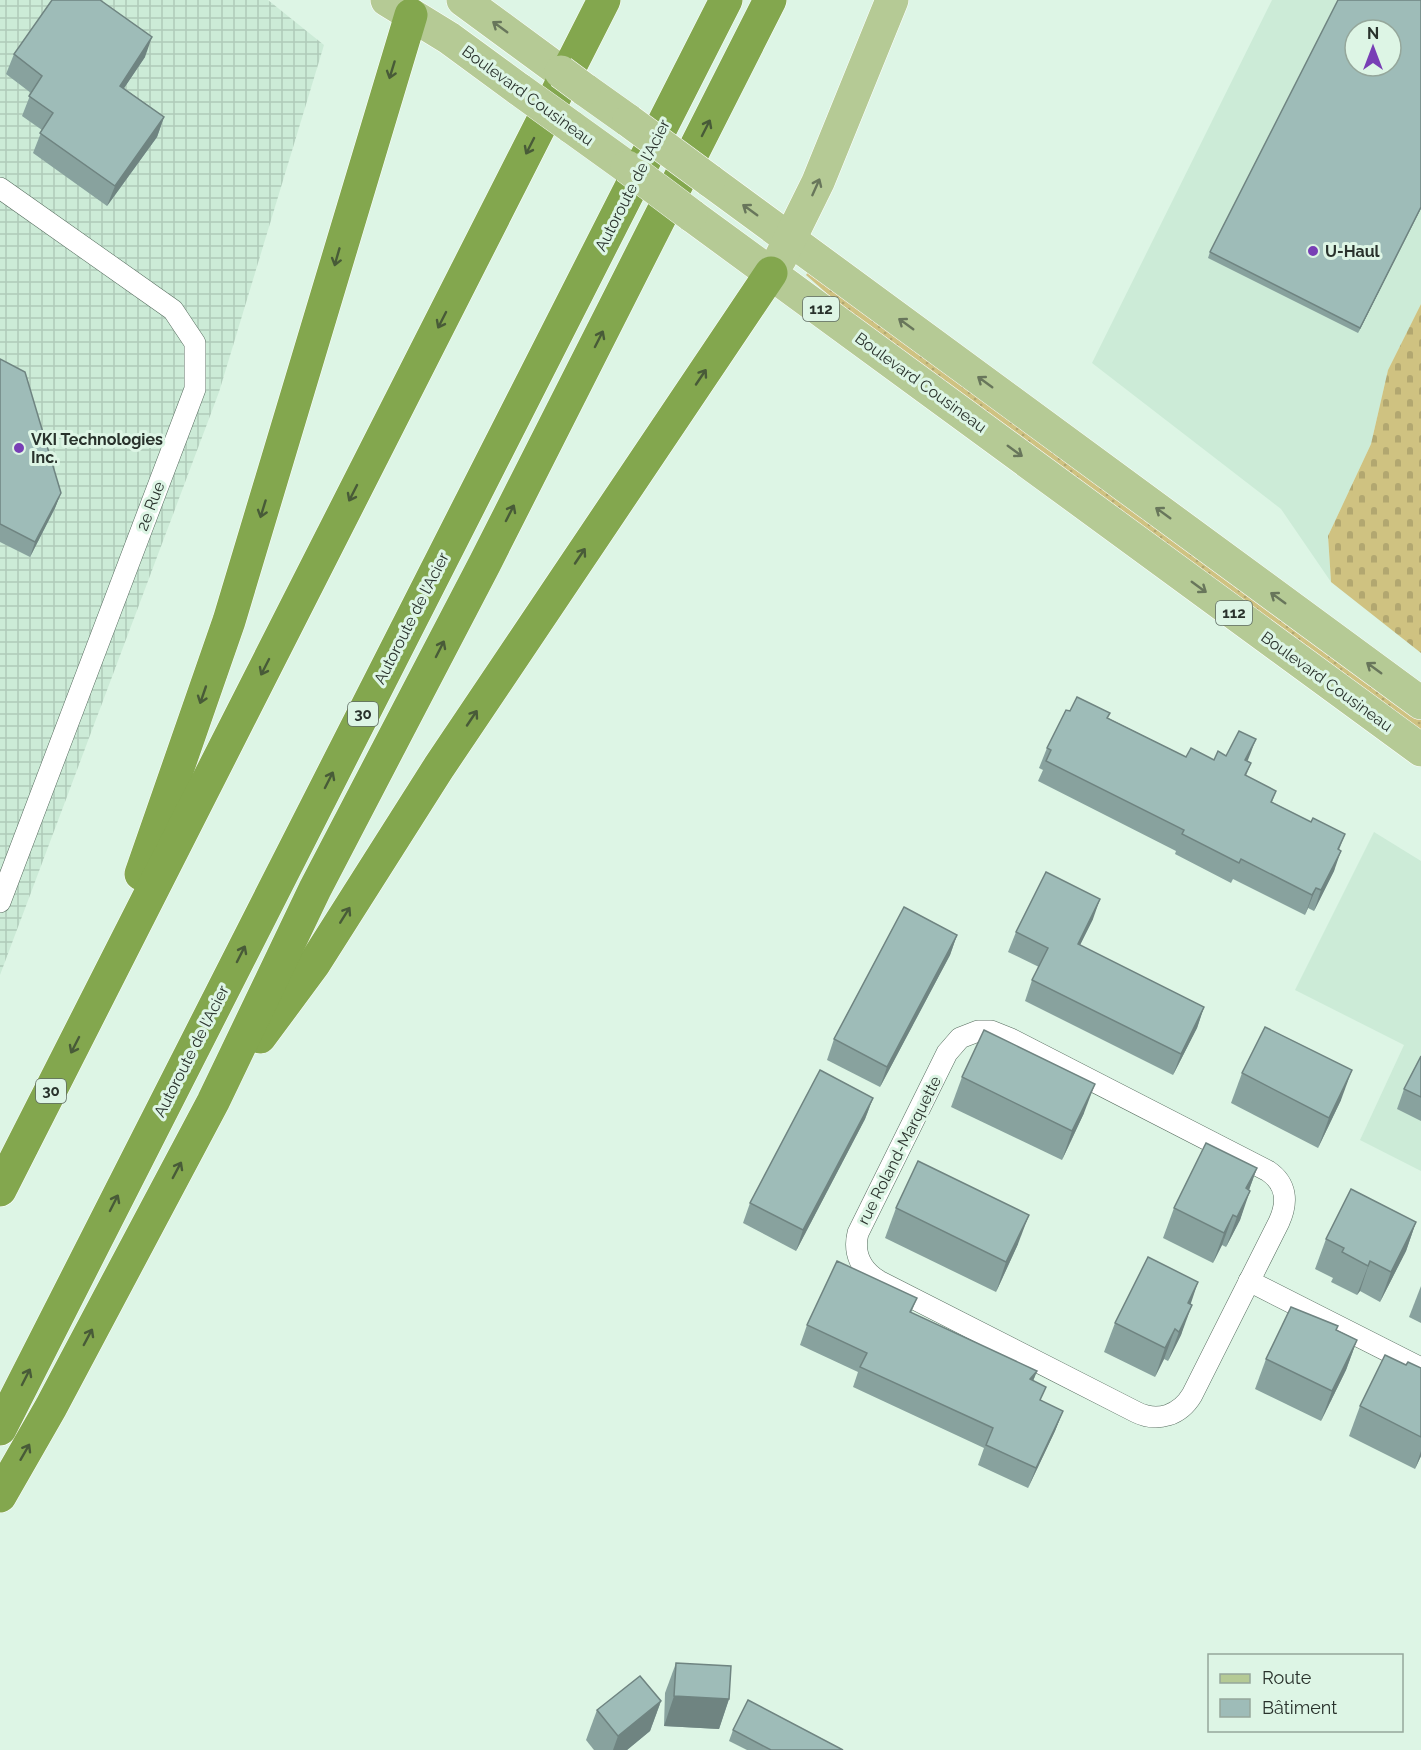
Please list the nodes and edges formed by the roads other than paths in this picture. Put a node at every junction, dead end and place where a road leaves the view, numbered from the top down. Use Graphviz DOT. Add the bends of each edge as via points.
graph roads {
  1 [pos="463,0"];
  2 [pos="604,0"];
  3 [pos="726,0"];
  4 [pos="770,0"];
  5 [pos="892,0"];
  6 [pos="405,5"];
  7 [pos="0,188"];
  8 [pos="791,240"];
  9 [pos="771,273"];
  10 [pos="1421,702"];
  11 [pos="1421,750"];
  12 [pos="0,902"];
  13 [pos="101,993"];
  14 [pos="213,1102"];
  15 [pos="0,1190"];
  16 [pos="1249,1281"];
  17 [pos="1421,1368"];
  18 [pos="0,1429"];
  19 [pos="0,1496"];
  8 -- 1 [label="main road, 112, one-way, bridge"];
  2 -- 13 [label="highway, 30, one-way"];
  18 -- 3 [label="highway, Autoroute de l'Acier / 30, one-way"];
  14 -- 4 [label="highway, one-way" via="315,889"];
  8 -- 5 [label="main road, one-way"];
  6 -- 9 [label="main road, Boulevard Cousineau / 112, bridge"];
  6 -- 13 [label="highway, one-way" via="229,621"];
  7 -- 12 [label="street, 2e Rue" via="172,310 195,343 195,389"];
  8 -- 9 [label="main road"];
  10 -- 8 [label="main road, 112, one-way"];
  9 -- 11 [label="main road, Boulevard Cousineau / 112, one-way"];
  14 -- 9 [label="highway, one-way" via="314,964 439,767"];
  13 -- 15 [label="highway, 30, one-way"];
  19 -- 14 [label="highway, one-way"];
  16 -- 16 [label="street, rue Roland-Marquette" via="1284,1209 1285,1193 1277,1178 991,1031 972,1032 951,1048 857,1239 860,1263 873,1277 1148,1417 1168,1416 1189,1401"];
  16 -- 17 [label="street"];
}
